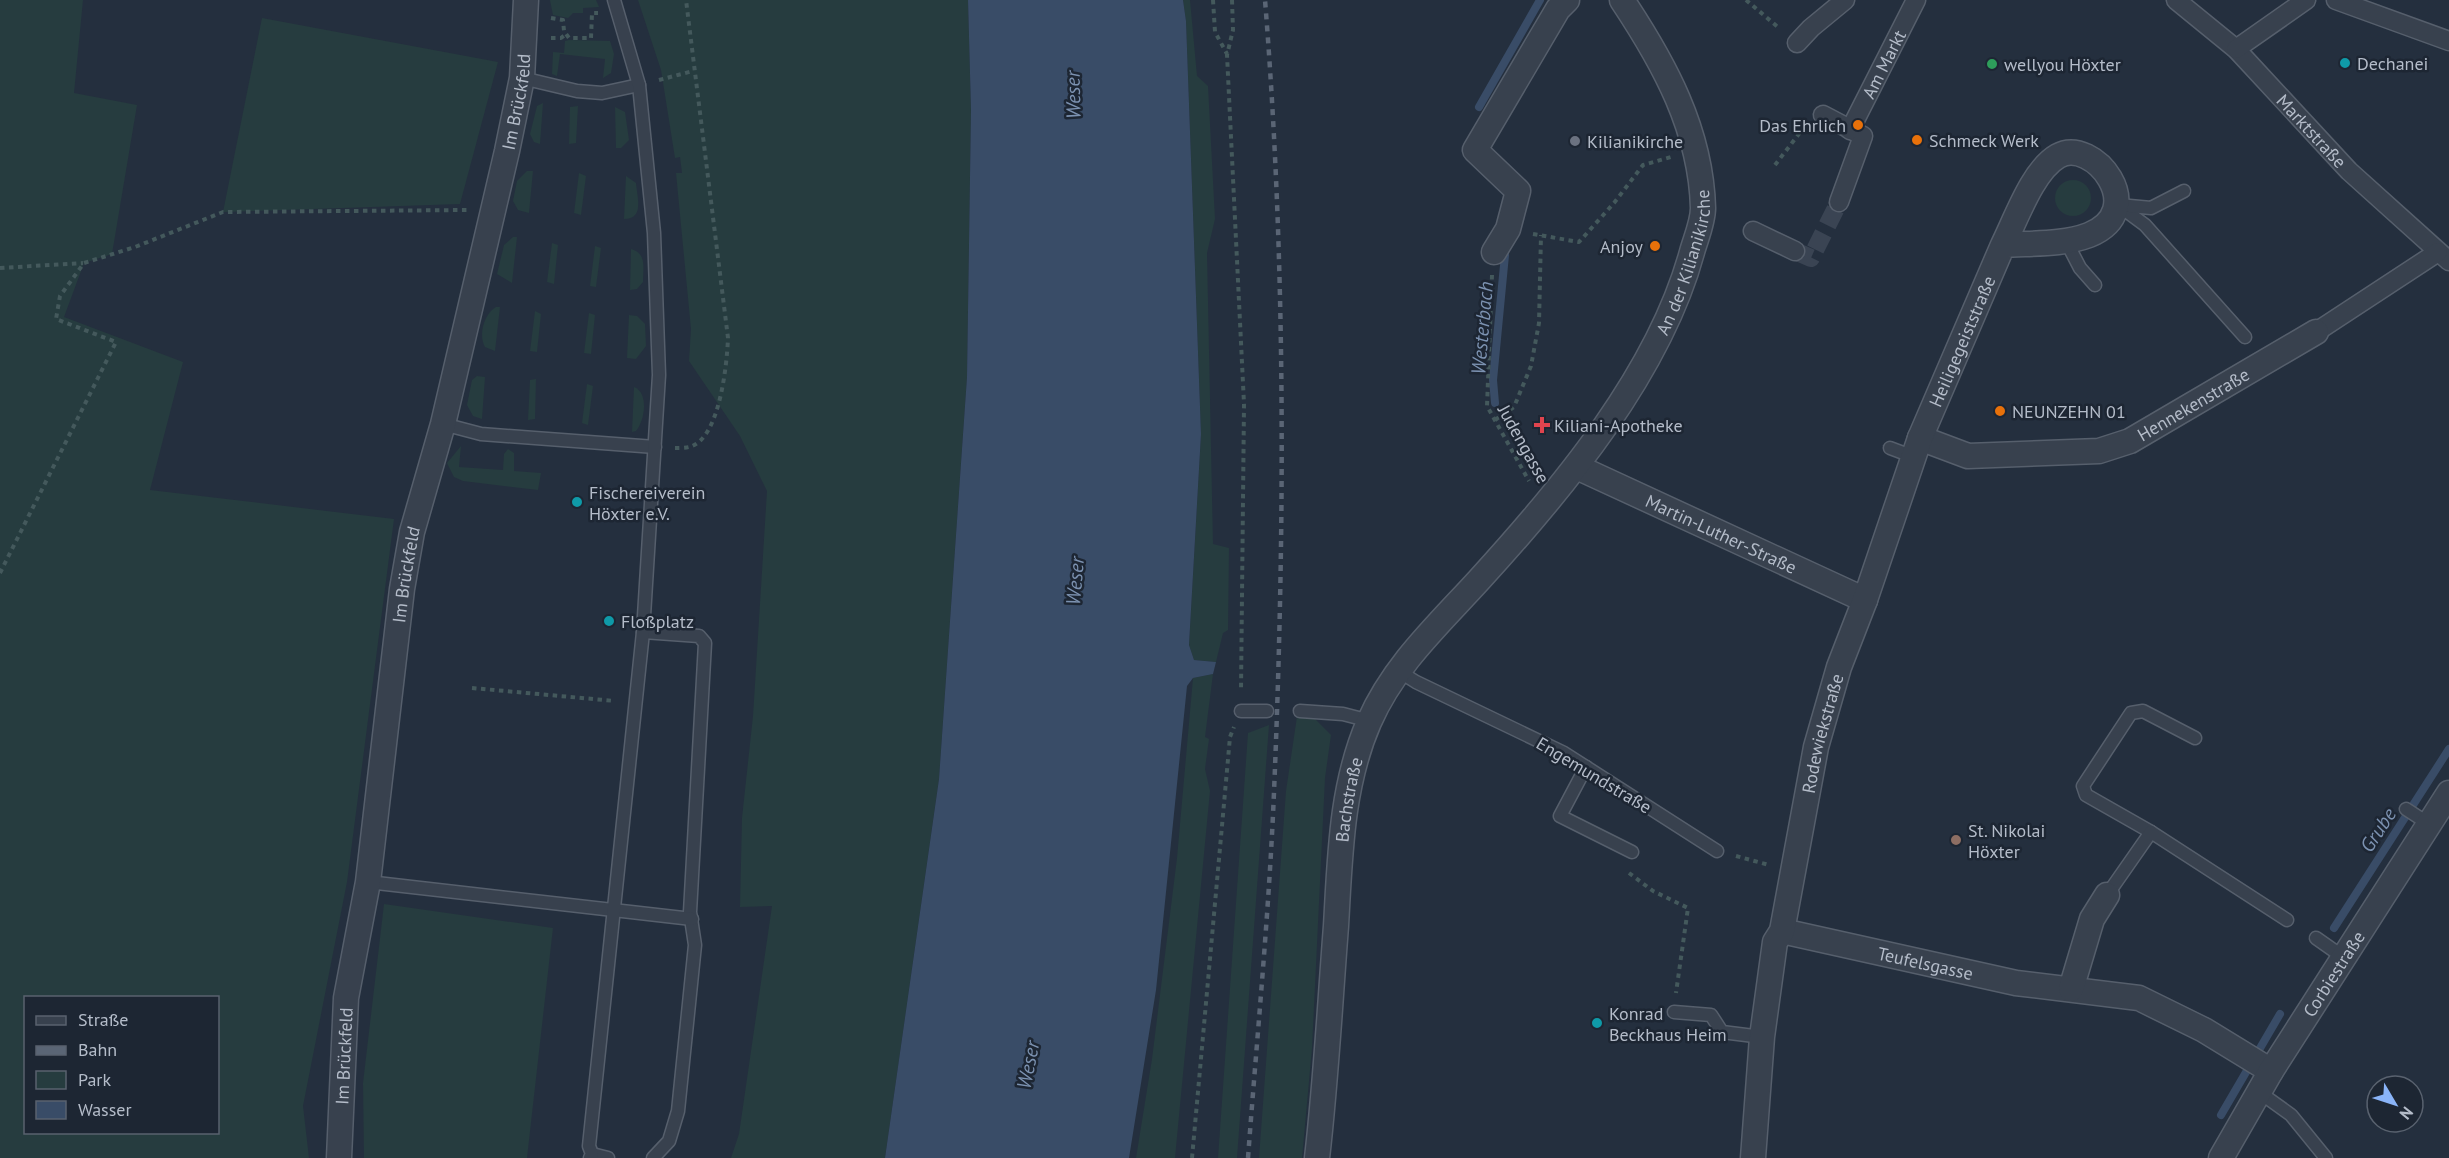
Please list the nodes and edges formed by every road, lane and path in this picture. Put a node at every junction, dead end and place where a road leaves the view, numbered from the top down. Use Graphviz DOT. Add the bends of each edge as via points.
graph roads {
  1 [pos="526,0"];
  2 [pos="614,0"];
  3 [pos="686,0"];
  4 [pos="1213,0"];
  5 [pos="1232,0"];
  6 [pos="1567,0"];
  7 [pos="1622,0"];
  8 [pos="1845,0"];
  9 [pos="1916,0"];
  10 [pos="2176,0"];
  11 [pos="2306,0"];
  12 [pos="2336,0"];
  13 [pos="599,13"];
  14 [pos="554,19"];
  15 [pos="567,34"];
  16 [pos="551,38"];
  17 [pos="2449,41"];
  18 [pos="1797,43"];
  19 [pos="2235,49"];
  20 [pos="1227,55"];
  21 [pos="693,71"];
  22 [pos="522,78"];
  23 [pos="659,80"];
  24 [pos="639,86"];
  25 [pos="1823,115"];
  26 [pos="1806,126"];
  27 [pos="1850,130"];
  28 [pos="1664,158"];
  29 [pos="1775,165"];
  30 [pos="2184,191"];
  31 [pos="1839,202"];
  32 [pos="2118,205"];
  33 [pos="492,212"];
  34 [pos="1508,229"];
  35 [pos="1753,231"];
  36 [pos="1541,235"];
  37 [pos="2067,241"];
  38 [pos="2003,244"];
  39 [pos="1794,251"];
  40 [pos="1494,252"];
  41 [pos="2443,257"];
  42 [pos="84,263"];
  43 [pos="0,268"];
  44 [pos="2095,285"];
  45 [pos="2316,332"];
  46 [pos="2245,337"];
  47 [pos="1495,420"];
  48 [pos="443,424"];
  49 [pos="655,447"];
  50 [pos="1890,447"];
  51 [pos="1917,447"];
  52 [pos="671,448"];
  53 [pos="1577,467"];
  54 [pos="1543,506"];
  55 [pos="0,573"];
  56 [pos="1865,600"];
  57 [pos="643,632"];
  58 [pos="1397,670"];
  59 [pos="472,688"];
  60 [pos="616,701"];
  61 [pos="1241,711"];
  62 [pos="1267,711"];
  63 [pos="1300,711"];
  64 [pos="1370,721"];
  65 [pos="2195,738"];
  66 [pos="1586,767"];
  67 [pos="2449,793"];
  68 [pos="2151,831"];
  69 [pos="1717,851"];
  70 [pos="1632,852"];
  71 [pos="1793,872"];
  72 [pos="368,882"];
  73 [pos="2107,895"];
  74 [pos="613,911"];
  75 [pos="692,919"];
  76 [pos="2287,920"];
  77 [pos="1782,931"];
  78 [pos="2316,939"];
  79 [pos="2343,957"];
  80 [pos="2071,989"];
  81 [pos="1674,1012"];
  82 [pos="1762,1037"];
  83 [pos="2259,1064"];
  84 [pos="2259,1092"];
  85 [pos="591,1156"];
  86 [pos="339,1158"];
  87 [pos="608,1158"];
  88 [pos="653,1158"];
  89 [pos="1192,1158"];
  90 [pos="1317,1158"];
  91 [pos="1753,1158"];
  92 [pos="2221,1158"];
  93 [pos="2326,1158"];
  1 -- 22 [label="street, Im Brückfeld"];
  2 -- 24 [label="lane"];
  3 -- 21 [label="path"];
  4 -- 20 [label="path" via="1215,32"];
  5 -- 20 [label="path" via="1233,30"];
  6 -- 34 [label="street" via="1475,150 1518,191"];
  7 -- 53 [label="street, An der Kilianikirche" via="1655,48 1679,96 1695,152 1703,211 1686,274 1658,342"];
  8 -- 18 [label="street"];
  9 -- 27 [label="street, Am Markt"];
  10 -- 19 [label="street, Marktstraße"];
  11 -- 19 [label="street"];
  12 -- 17 [label="street"];
  13 -- 15 [label="path" via="592,13 591,38 569,38"];
  14 -- 15 [label="path" via="563,21"];
  15 -- 16 [label="path"];
  19 -- 41 [label="street, Marktstraße" via="2349,171"];
  20 -- 61 [label="path" via="1244,404"];
  21 -- 23 [label="path"];
  21 -- 52 [label="path" via="720,260 728,338 727,374 720,401 703,436 690,447"];
  22 -- 24 [label="lane" via="556,88 602,93"];
  22 -- 33 [label="street, Im Brückfeld"];
  24 -- 49 [label="lane" via="658,299"];
  25 -- 27 [label="street"];
  26 -- 29 [label="path"];
  27 -- 31 [label="street" via="1863,136"];
  28 -- 36 [label="path" via="1643,165 1579,242"];
  30 -- 32 [label="lane" via="2151,208"];
  32 -- 37 [label="street" via="2109,223"];
  32 -- 38 [label="street, Heiligegeiststraße" via="2115,188 2102,168 2082,156 2065,152 2046,164 2039,174"];
  32 -- 46 [label="lane" via="2145,225"];
  33 -- 42 [label="path" via="223,212"];
  33 -- 48 [label="street, Im Brückfeld"];
  34 -- 36 [label="path"];
  34 -- 40 [label="street"];
  35 -- 39 [label="street"];
  36 -- 47 [label="path" via="1539,323 1531,366 1514,407"];
  37 -- 38 [label="street"];
  37 -- 44 [label="lane" via="2080,268"];
  38 -- 51 [label="street, Heiligegeiststraße"];
  40 -- 47 [label="path, Judengasse" via="1486,406"];
  41 -- 45 [label="street, Hennekenstraße"];
  42 -- 43 [label="path"];
  42 -- 55 [label="path" via="60,296 56,319 116,342"];
  45 -- 51 [label="street, Hennekenstraße" via="2130,441 2098,451 1968,456"];
  47 -- 54 [label="path, Judengasse"];
  48 -- 49 [label="lane" via="481,434"];
  48 -- 72 [label="street, Im Brückfeld" via="412,532 402,588"];
  49 -- 57 [label="lane"];
  50 -- 51 [label="lane"];
  51 -- 56 [label="street, Rodewiekstraße"];
  53 -- 54 [label="street, An der Kilianikirche"];
  53 -- 56 [label="street, Martin-Luther-Straße"];
  54 -- 58 [label="street, Bachstraße"];
  56 -- 71 [label="street, Rodewiekstraße" via="1827,707"];
  57 -- 74 [label="lane"];
  57 -- 75 [label="lane" via="699,636 705,643"];
  58 -- 64 [label="street, Bachstraße"];
  58 -- 66 [label="lane, Engemundstraße"];
  59 -- 60 [label="path"];
  61 -- 62 [label="lane"];
  61 -- 89 [label="path" via="1230,737"];
  63 -- 64 [label="lane" via="1343,714"];
  64 -- 90 [label="street, Bachstraße" via="1353,766 1342,836"];
  65 -- 68 [label="lane" via="2143,711 2131,713 2083,786 2086,795"];
  66 -- 69 [label="lane, Engemundstraße"];
  66 -- 70 [label="lane" via="1560,816"];
  67 -- 79 [label="street, Corbiestraße" via="2415,815"];
  68 -- 73 [label="lane"];
  68 -- 76 [label="lane"];
  69 -- 71 [label="path"];
  70 -- 81 [label="path" via="1623,868 1653,891 1688,908"];
  71 -- 77 [label="street, Rodewiekstraße"];
  72 -- 74 [label="lane"];
  72 -- 86 [label="street, Im Brückfeld" via="346,998"];
  73 -- 80 [label="street" via="2092,919"];
  74 -- 75 [label="lane"];
  74 -- 85 [label="lane"];
  75 -- 88 [label="lane" via="696,945 678,1111 669,1141"];
  77 -- 80 [label="street, Teufelsgasse" via="2016,982"];
  77 -- 82 [label="street, Rodewiekstraße" via="1775,942"];
  78 -- 79 [label="lane"];
  79 -- 83 [label="street, Corbiestraße"];
  80 -- 83 [label="street, Teufelsgasse" via="2139,998 2158,1005"];
  81 -- 82 [label="lane" via="1711,1015 1722,1032"];
  82 -- 91 [label="street, Rodewiekstraße"];
  83 -- 84 [label="street, Corbiestraße"];
  84 -- 92 [label="street, Corbiestraße"];
  84 -- 93 [label="lane" via="2291,1115"];
  85 -- 87 [label="lane"];
}
